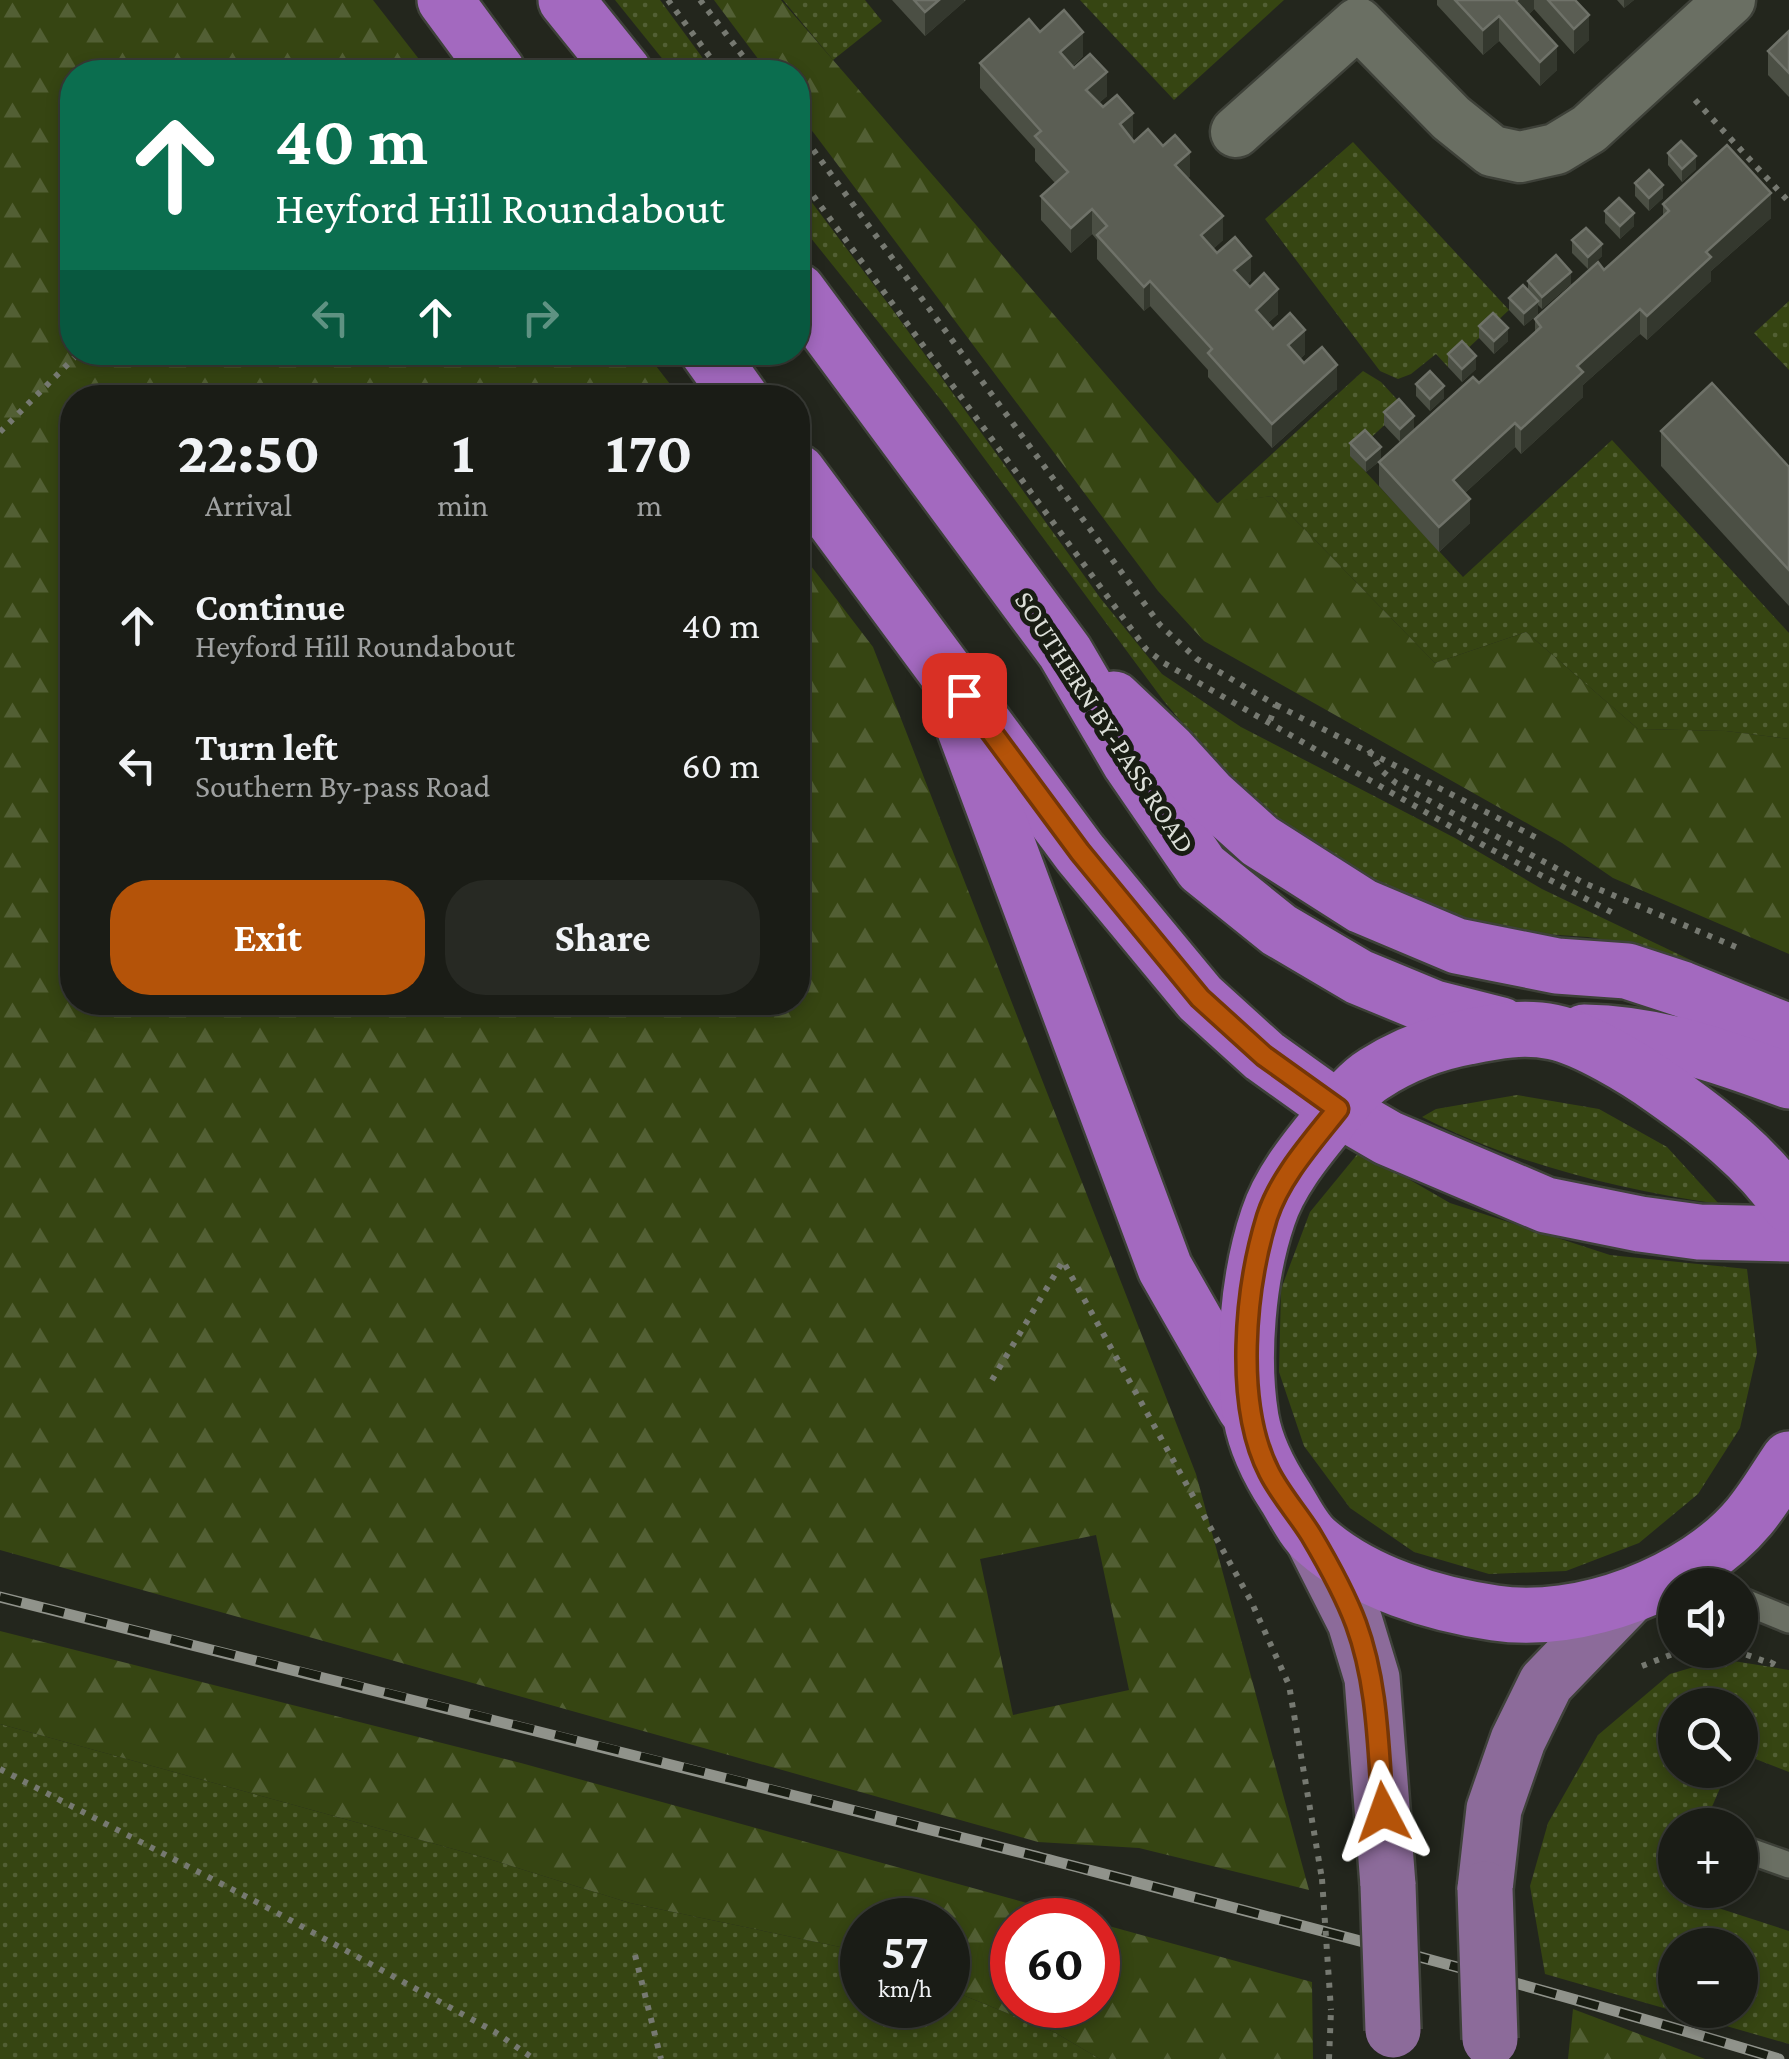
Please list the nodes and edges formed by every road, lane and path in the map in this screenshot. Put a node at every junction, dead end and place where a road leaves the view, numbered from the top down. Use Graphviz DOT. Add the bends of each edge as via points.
graph roads {
  1 [pos="445,0"];
  2 [pos="566,0"];
  3 [pos="668,0"];
  4 [pos="700,0"];
  5 [pos="1730,0"];
  6 [pos="1353,12"];
  7 [pos="489,60"];
  8 [pos="614,60"];
  9 [pos="712,60"];
  10 [pos="745,60"];
  11 [pos="1661,62"];
  12 [pos="1236,132"];
  13 [pos="810,145"];
  14 [pos="810,191"];
  15 [pos="1789,202"];
  16 [pos="810,307"];
  17 [pos="67,365"];
  18 [pos="0,432"];
  19 [pos="810,488"];
  20 [pos="1065,652"];
  21 [pos="940,664"];
  22 [pos="1276,705"];
  23 [pos="1269,723"];
  24 [pos="1369,750"];
  25 [pos="1541,840"];
  26 [pos="1623,918"];
  27 [pos="1756,956"];
  28 [pos="1534,1030"];
  29 [pos="1789,1032"];
  30 [pos="1789,1081"];
  31 [pos="1338,1109"];
  32 [pos="1789,1205"];
  33 [pos="1789,1234"];
  34 [pos="992,1380"];
  35 [pos="1251,1420"];
  36 [pos="1789,1459"];
  37 [pos="1313,1539"];
  38 [pos="1686,1568"];
  39 [pos="1658,1587"];
  40 [pos="1758,1607"];
  41 [pos="1789,1620"];
  42 [pos="0,1768"];
  43 [pos="1758,1854"];
  44 [pos="1789,1865"];
  45 [pos="635,1955"];
  46 [pos="1394,2044"];
  47 [pos="1491,2049"];
  48 [pos="534,2059"];
  49 [pos="660,2059"];
  50 [pos="1329,2059"];
  1 -- 7 [label="highway"];
  2 -- 8 [label="highway"];
  3 -- 9 [label="path"];
  4 -- 10 [label="path"];
  5 -- 11 [label="street"];
  6 -- 11 [label="street" via="1451,118 1492,151 1520,157 1556,150 1589,130"];
  6 -- 12 [label="street"];
  11 -- 15 [label="path"];
  13 -- 22 [label="path" via="1160,625 1198,659"];
  14 -- 23 [label="path" via="1146,648"];
  16 -- 20 [label="highway, SOUTHERN BY-PASS ROAD"];
  17 -- 18 [label="path"];
  19 -- 21 [label="highway"];
  20 -- 28 [label="highway, SOUTHERN BY-PASS ROAD" via="1202,868 1279,930 1359,978 1434,1008"];
  20 -- 29 [label="highway" via="1260,841 1362,906 1457,946 1556,966 1627,971"];
  21 -- 31 [label="highway" via="1080,852 1200,998 1264,1056"];
  21 -- 35 [label="highway" via="1165,1268"];
  22 -- 23 [label="path"];
  22 -- 24 [label="path"];
  23 -- 26 [label="path"];
  24 -- 25 [label="path"];
  24 -- 27 [label="path" via="1396,782 1550,865"];
  28 -- 30 [label="highway" via="1672,1041"];
  28 -- 31 [label="highway" via="1438,1043 1372,1074"];
  28 -- 32 [label="highway" via="1634,1069 1742,1150"];
  31 -- 33 [label="highway" via="1437,1162 1546,1205 1700,1232"];
  31 -- 35 [label="highway" via="1295,1164 1268,1215 1250,1298"];
  34 -- 50 [label="path, bridge" via="1063,1261 1251,1601 1289,1685 1322,1879"];
  35 -- 37 [label="highway" via="1268,1470"];
  36 -- 38 [label="highway" via="1748,1519"];
  37 -- 39 [label="highway" via="1391,1585 1454,1607 1513,1616 1568,1614"];
  37 -- 46 [label="main road, bridge" via="1355,1622 1372,1678"];
  39 -- 47 [label="main road, bridge" via="1546,1682 1518,1740 1494,1809 1485,1889"];
  40 -- 41 [label="lane"];
  42 -- 48 [label="path" via="268,1908"];
  43 -- 44 [label="lane"];
  45 -- 49 [label="path"];
}
